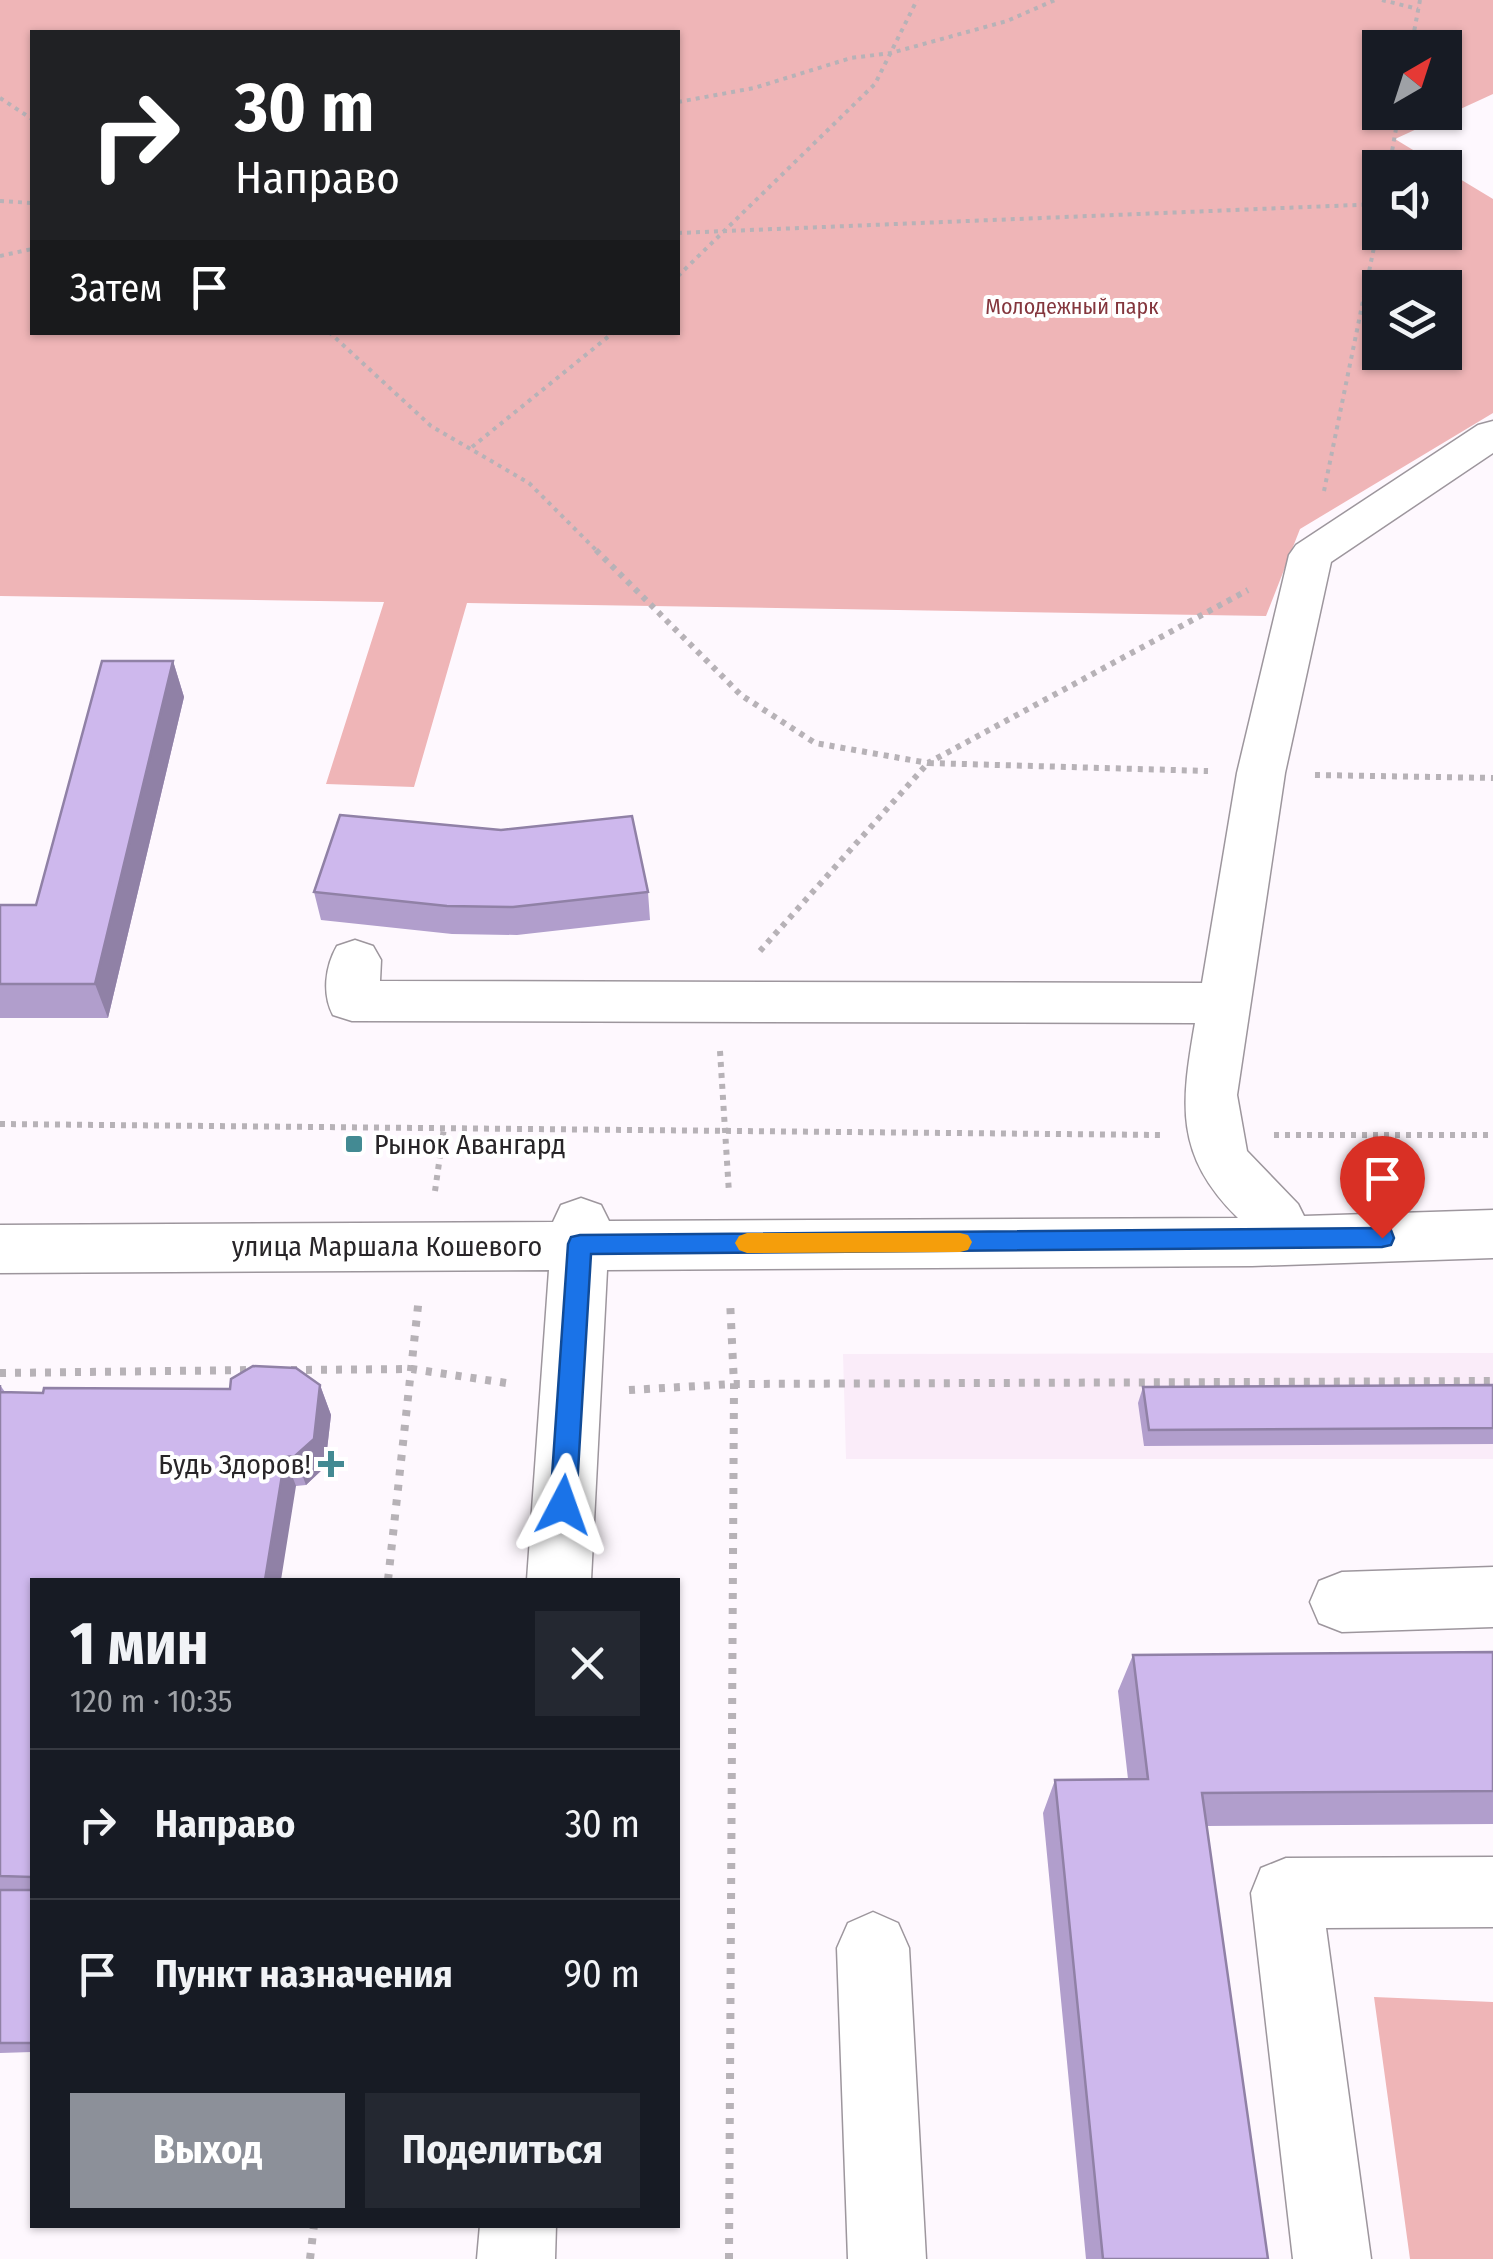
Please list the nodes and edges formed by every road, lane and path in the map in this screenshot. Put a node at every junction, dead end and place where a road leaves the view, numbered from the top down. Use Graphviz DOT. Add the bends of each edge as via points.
graph roads {
  1 [pos="917,0"];
  2 [pos="1055,0"];
  3 [pos="1386,0"];
  4 [pos="1420,0"];
  5 [pos="1418,8"];
  6 [pos="1414,30"];
  7 [pos="890,53"];
  8 [pos="0,98"];
  9 [pos="680,102"];
  10 [pos="30,118"];
  11 [pos="0,202"];
  12 [pos="30,203"];
  13 [pos="1362,205"];
  14 [pos="680,233"];
  15 [pos="723,233"];
  16 [pos="30,249"];
  17 [pos="1373,250"];
  18 [pos="0,256"];
  19 [pos="680,274"];
  20 [pos="332,335"];
  21 [pos="610,335"];
  22 [pos="1493,434"];
  23 [pos="472,447"];
  24 [pos="1311,555"];
  25 [pos="928,763"];
  26 [pos="1261,773"];
  27 [pos="1493,778"];
  28 [pos="356,960"];
  29 [pos="722,1001"];
  30 [pos="1224,1003"];
  31 [pos="0,1124"];
  32 [pos="444,1128"];
  33 [pos="728,1131"];
  34 [pos="1212,1135"];
  35 [pos="1493,1135"];
  36 [pos="1493,1219"];
  37 [pos="1278,1221"];
  38 [pos="0,1224"];
  39 [pos="728,1233"];
  40 [pos="428,1234"];
  41 [pos="580,1234"];
  42 [pos="1493,1234"];
  43 [pos="0,1249"];
  44 [pos="412,1368"];
  45 [pos="255,1370"];
  46 [pos="275,1370"];
  47 [pos="0,1373"];
  48 [pos="1493,1382"];
  49 [pos="734,1384"];
  50 [pos="570,1394"];
  51 [pos="388,1578"];
  52 [pos="558,1578"];
  53 [pos="1493,1597"];
  54 [pos="1342,1602"];
  55 [pos="1493,1892"];
  56 [pos="873,1948"];
  57 [pos="314,2228"];
  58 [pos="518,2228"];
  59 [pos="310,2259"];
  60 [pos="516,2259"];
  61 [pos="729,2259"];
  62 [pos="887,2259"];
  63 [pos="1332,2259"];
  1 -- 7 [label="path"];
  2 -- 7 [label="path" via="1007,21"];
  3 -- 5 [label="path"];
  4 -- 5 [label="path"];
  5 -- 6 [label="path"];
  7 -- 9 [label="path"];
  7 -- 15 [label="path" via="875,84"];
  8 -- 10 [label="path"];
  11 -- 12 [label="path"];
  13 -- 15 [label="path"];
  14 -- 15 [label="path"];
  15 -- 19 [label="path"];
  16 -- 18 [label="path"];
  17 -- 24 [label="path"];
  20 -- 23 [label="path" via="431,426"];
  21 -- 23 [label="path"];
  22 -- 24 [label="street"];
  23 -- 25 [label="path" via="529,483 741,695 815,743"];
  24 -- 25 [label="path"];
  24 -- 26 [label="street"];
  25 -- 26 [label="path"];
  25 -- 29 [label="path"];
  26 -- 27 [label="path"];
  26 -- 30 [label="street"];
  28 -- 29 [label="street" via="352,1001"];
  29 -- 30 [label="street"];
  29 -- 33 [label="path"];
  30 -- 34 [label="street" via="1210,1095"];
  31 -- 32 [label="path"];
  32 -- 33 [label="path"];
  32 -- 40 [label="path"];
  33 -- 34 [label="path"];
  33 -- 39 [label="path"];
  34 -- 35 [label="path"];
  34 -- 37 [label="street" via="1235,1179"];
  36 -- 37 [label="street"];
  37 -- 39 [label="street"];
  38 -- 40 [label="street"];
  39 -- 41 [label="street, улица Маршала Кошевого"];
  39 -- 42 [label="street, улица Маршала Кошевого" via="1252,1242"];
  39 -- 49 [label="path"];
  40 -- 41 [label="street, улица Маршала Кошевого"];
  40 -- 43 [label="street, улица Маршала Кошевого"];
  40 -- 44 [label="path"];
  41 -- 50 [label="street"];
  44 -- 46 [label="path"];
  44 -- 50 [label="path"];
  44 -- 51 [label="path"];
  45 -- 47 [label="path"];
  48 -- 49 [label="path"];
  49 -- 50 [label="path"];
  49 -- 61 [label="path"];
  50 -- 52 [label="street"];
  53 -- 54 [label="street"];
  55 -- 63 [label="street" via="1286,1893"];
  56 -- 62 [label="street"];
  57 -- 59 [label="path"];
  58 -- 60 [label="street"];
}
